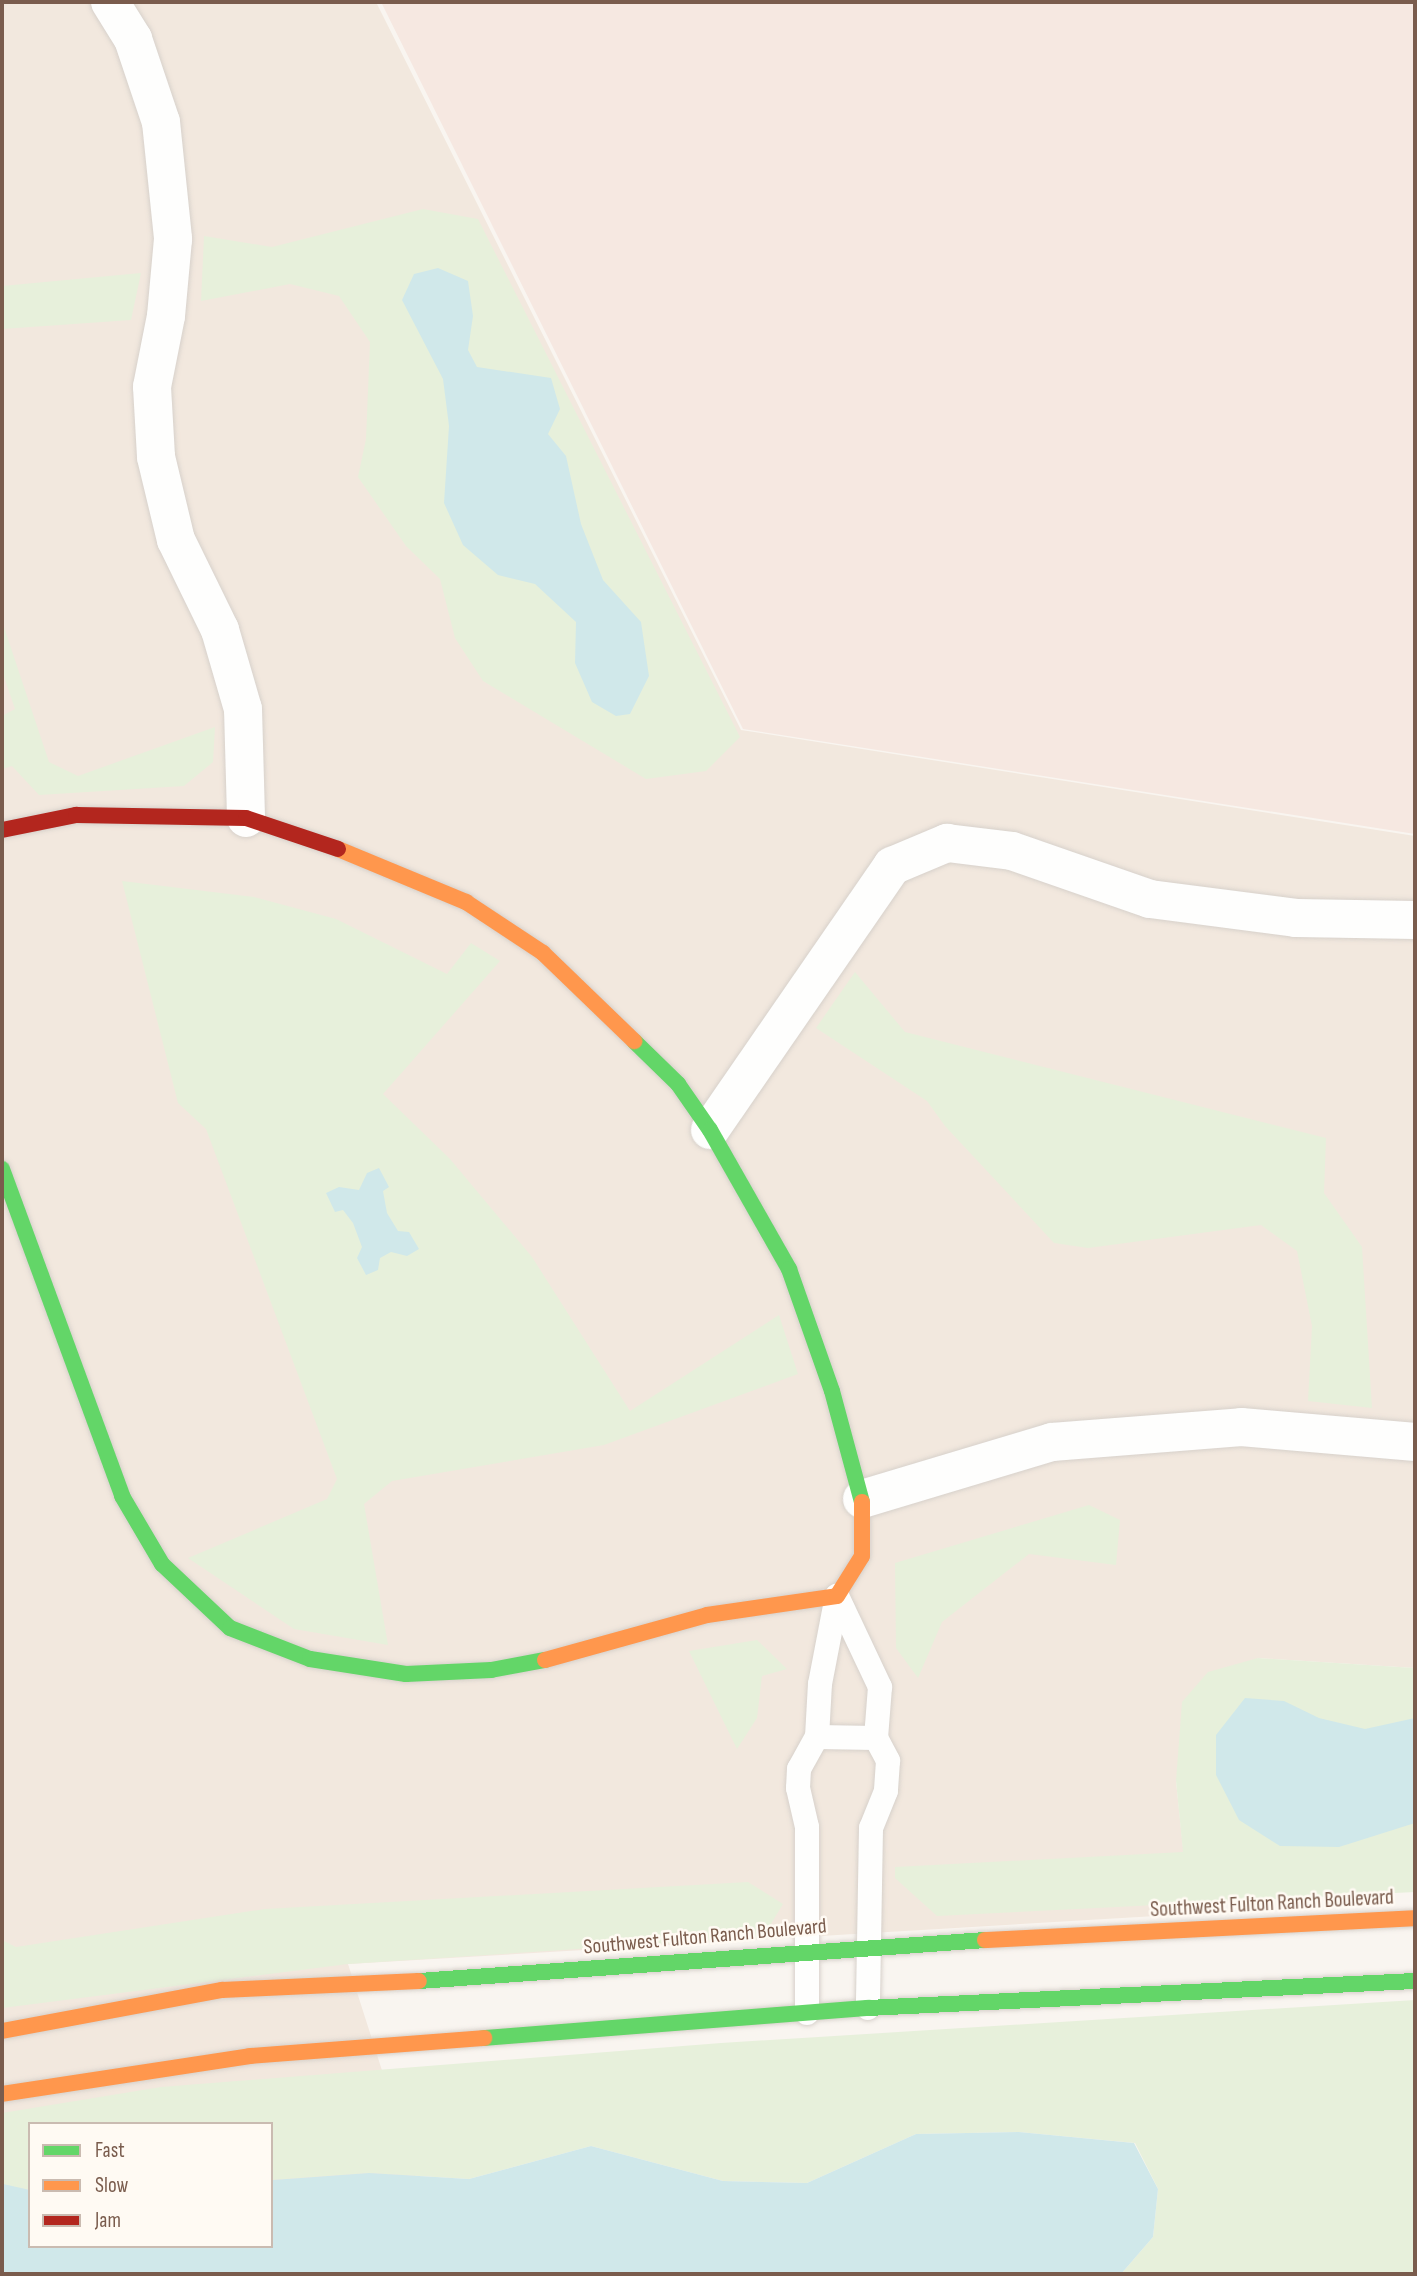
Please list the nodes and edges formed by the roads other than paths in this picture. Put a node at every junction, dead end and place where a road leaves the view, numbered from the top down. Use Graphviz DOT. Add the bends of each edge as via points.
graph roads {
  1 [pos="110,2"];
  2 [pos="246,818"];
  3 [pos="2,830"];
  4 [pos="1415,920"];
  5 [pos="710,1130"];
  6 [pos="2,1169"];
  7 [pos="1415,1442"];
  8 [pos="862,1499"];
  9 [pos="837,1596"];
  10 [pos="817,1737"];
  11 [pos="876,1738"];
  12 [pos="1415,1918"];
  13 [pos="869,1945"];
  14 [pos="807,1950"];
  15 [pos="1415,1981"];
  16 [pos="868,2008"];
  17 [pos="807,2013"];
  18 [pos="2,2031"];
  19 [pos="2,2094"];
  1 -- 2 [label="street" via="133,39 161,122 173,239 166,316 152,387 156,457 176,540 220,629 243,709"];
  2 -- 3 [label="street" via="76,815"];
  2 -- 5 [label="street" via="363,857 466,902 543,953 678,1084"];
  4 -- 5 [label="street" via="1296,918 1150,899 1012,851 947,843 892,866"];
  5 -- 8 [label="street" via="789,1269 832,1391"];
  6 -- 9 [label="street" via="122,1496 162,1564 230,1628 324,1661 406,1674 491,1670 580,1653 707,1615"];
  7 -- 8 [label="street" via="1241,1427 1052,1442"];
  8 -- 9 [label="street" via="862,1556"];
  9 -- 10 [label="lane" via="820,1684"];
  9 -- 11 [label="lane" via="880,1687"];
  10 -- 11 [label="lane"];
  10 -- 14 [label="lane" via="799,1769 798,1788 807,1828"];
  11 -- 13 [label="lane" via="888,1761 886,1791 871,1828"];
  12 -- 13 [label="street, Southwest Fulton Ranch Boulevard"];
  13 -- 14 [label="street, Southwest Fulton Ranch Boulevard"];
  13 -- 16 [label="lane"];
  14 -- 17 [label="lane"];
  14 -- 18 [label="street, Southwest Fulton Ranch Boulevard" via="464,1979 222,1990"];
  15 -- 16 [label="street"];
  16 -- 17 [label="street"];
  17 -- 19 [label="street" via="250,2056"];
}
